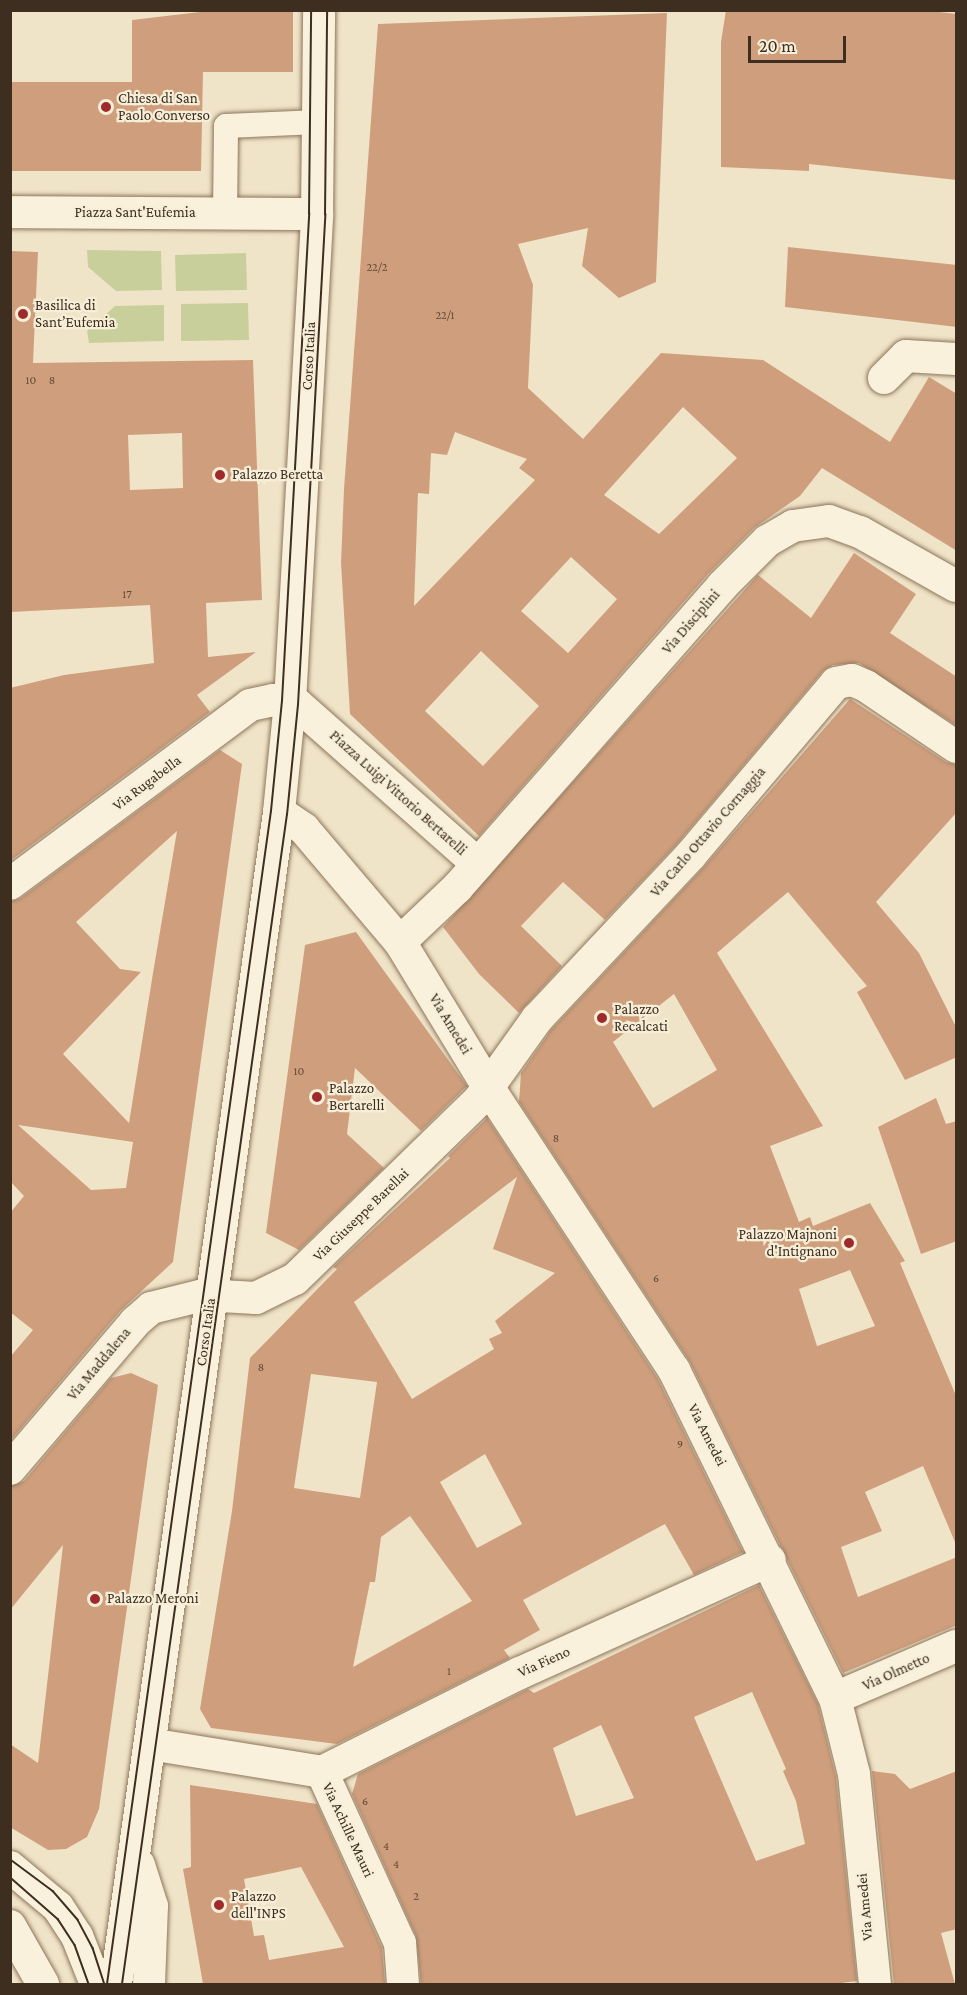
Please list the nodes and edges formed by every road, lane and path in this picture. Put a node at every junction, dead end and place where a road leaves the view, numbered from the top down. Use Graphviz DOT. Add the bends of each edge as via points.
graph roads {
  1 [pos="319,10"];
  2 [pos="319,122"];
  3 [pos="10,212"];
  4 [pos="225,213"];
  5 [pos="317,214"];
  6 [pos="957,359"];
  7 [pos="884,378"];
  8 [pos="957,586"];
  9 [pos="290,702"];
  10 [pos="957,747"];
  11 [pos="279,812"];
  12 [pos="478,864"];
  13 [pos="10,884"];
  14 [pos="400,942"];
  15 [pos="488,1087"];
  16 [pos="210,1297"];
  17 [pos="10,1469"];
  18 [pos="770,1560"];
  19 [pos="957,1646"];
  20 [pos="836,1698"];
  21 [pos="150,1744"];
  22 [pos="322,1772"];
  23 [pos="135,1853"];
  24 [pos="10,1867"];
  25 [pos="10,1926"];
  26 [pos="97,1981"];
  27 [pos="44,1984"];
  28 [pos="149,1984"];
  29 [pos="403,1984"];
  30 [pos="875,1984"];
  1 -- 2 [label="street, Corso Italia"];
  2 -- 4 [label="street" via="226,126"];
  2 -- 5 [label="street, Corso Italia"];
  3 -- 4 [label="street, Piazza Sant'Eufemia"];
  4 -- 5 [label="street, Piazza Sant'Eufemia"];
  5 -- 9 [label="street, Corso Italia"];
  6 -- 7 [label="street" via="906,356"];
  8 -- 12 [label="street, Via Disciplini" via="860,532 829,521 793,526 767,541 722,586"];
  9 -- 11 [label="street"];
  9 -- 12 [label="street, Piazza Luigi Vittorio Bertarelli" via="322,724"];
  9 -- 13 [label="street, Via Rugabella" via="250,705"];
  10 -- 15 [label="street, Via Carlo Ottavio Cornaggia" via="866,686 852,680 836,683 690,856 537,1019"];
  11 -- 14 [label="street" via="304,829"];
  11 -- 16 [label="street, Corso Italia"];
  12 -- 14 [label="street, Piazza Luigi Vittorio Bertarelli"];
  14 -- 15 [label="street, Via Amedei"];
  15 -- 16 [label="street, Via Giuseppe Barellai" via="295,1279 256,1298"];
  15 -- 18 [label="street, Via Amedei" via="674,1370"];
  16 -- 17 [label="street, Via Maddalena" via="151,1308"];
  16 -- 21 [label="street, Corso Italia"];
  18 -- 20 [label="street, Via Amedei"];
  18 -- 22 [label="street, Via Fieno" via="520,1673"];
  19 -- 20 [label="street, Via Olmetto"];
  20 -- 30 [label="street, Via Amedei" via="854,1774"];
  21 -- 22 [label="street, Via Achille Mauri"];
  21 -- 23 [label="street, Corso Italia"];
  22 -- 29 [label="street, Via Achille Mauri" via="400,1943"];
  23 -- 26 [label="street, Corso Italia" via="129,1904"];
  23 -- 28 [label="street" via="152,1906"];
  24 -- 26 [label="street" via="58,1907 77,1936"];
  25 -- 27 [label="street"];
}
